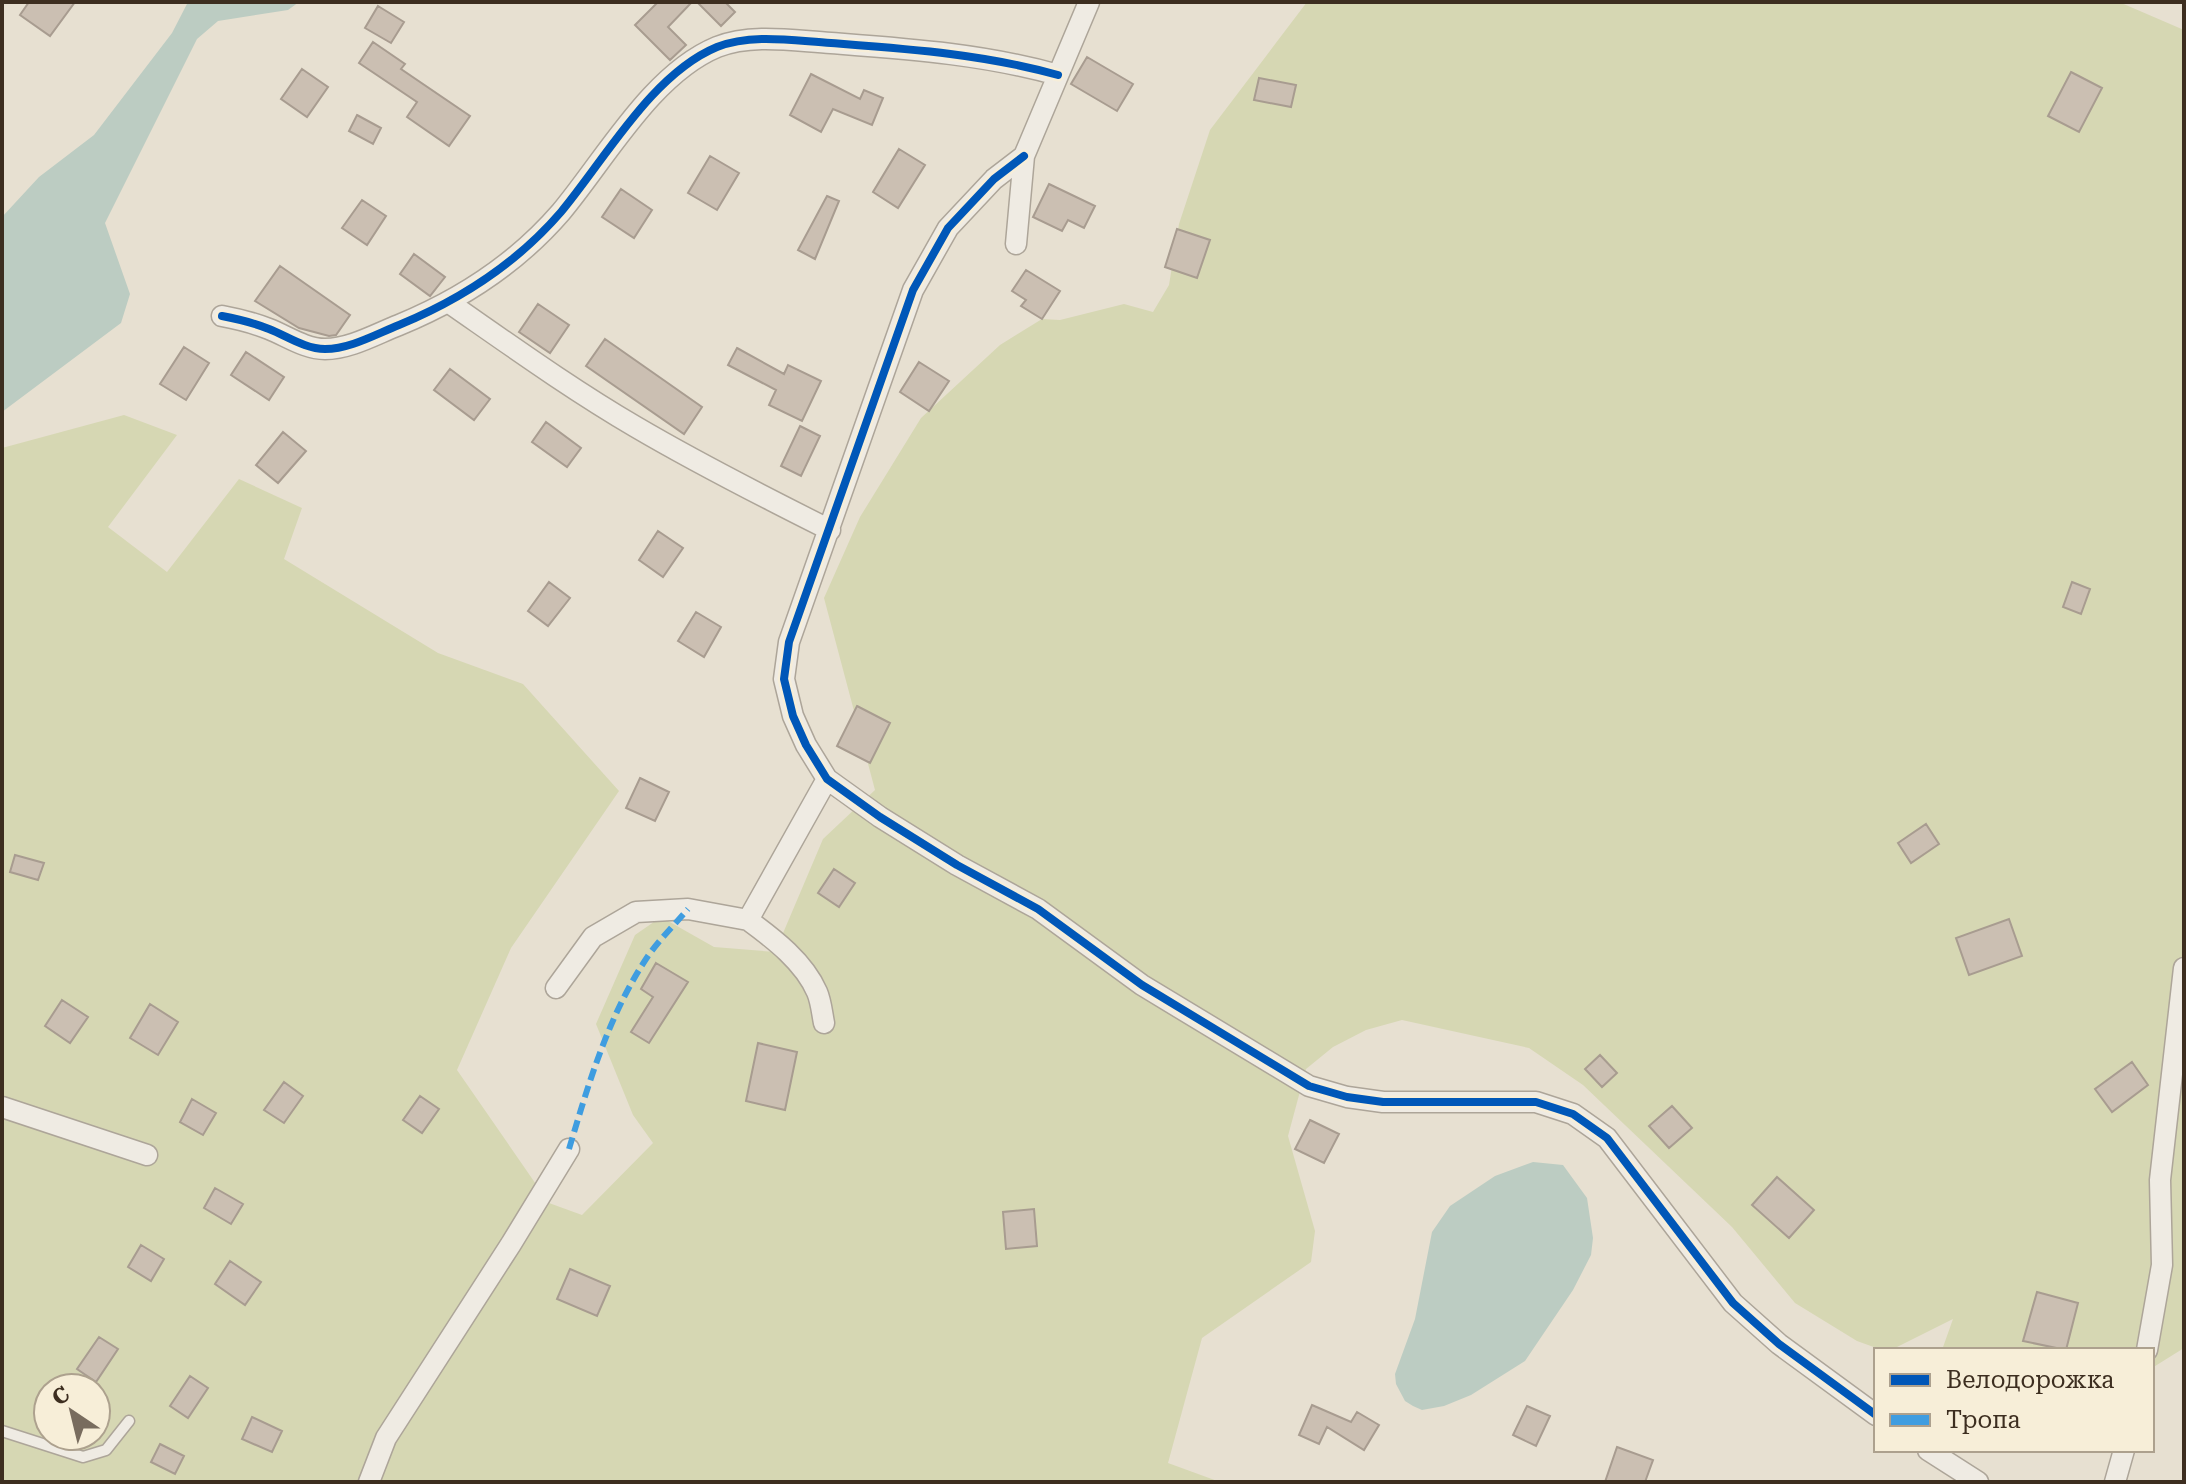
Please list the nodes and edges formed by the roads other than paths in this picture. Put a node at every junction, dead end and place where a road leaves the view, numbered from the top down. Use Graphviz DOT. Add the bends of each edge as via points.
graph roads {
  1 [pos="1089,2"];
  2 [pos="1058,75"];
  3 [pos="1024,156"];
  4 [pos="1016,244"];
  5 [pos="448,302"];
  6 [pos="222,316"];
  7 [pos="830,530"];
  8 [pos="827,779"];
  9 [pos="748,920"];
  10 [pos="2184,968"];
  11 [pos="556,988"];
  12 [pos="824,1023"];
  13 [pos="2,1107"];
  14 [pos="569,1149"];
  15 [pos="147,1155"];
  16 [pos="2147,1348"];
  17 [pos="1874,1414"];
  18 [pos="129,1421"];
  19 [pos="2,1431"];
  20 [pos="1931,1452"];
  21 [pos="2123,1452"];
  22 [pos="369,1482"];
  23 [pos="1978,1482"];
  24 [pos="2115,1482"];
  1 -- 2 [label="street"];
  2 -- 3 [label="street"];
  2 -- 5 [label="street" via="946,52 767,39 721,46 691,60 661,86 536,239 492,276"];
  3 -- 4 [label="street"];
  3 -- 7 [label="street" via="948,228 913,290"];
  5 -- 6 [label="street" via="350,345 327,349"];
  5 -- 7 [label="street" via="633,425"];
  7 -- 8 [label="street" via="789,642 784,679 793,716"];
  8 -- 9 [label="street"];
  8 -- 17 [label="street" via="957,865 1038,909 1142,985 1309,1086 1383,1102 1536,1102 1573,1114 1607,1138 1733,1303"];
  9 -- 11 [label="street" via="688,909 636,912 593,937"];
  9 -- 12 [label="street" via="779,942 801,968 817,993"];
  10 -- 16 [label="street" via="2160,1180 2162,1265"];
  13 -- 15 [label="street"];
  14 -- 22 [label="street" via="386,1438"];
  18 -- 19 [label="lane" via="106,1450 83,1457"];
  20 -- 23 [label="street"];
  21 -- 24 [label="street"];
}
